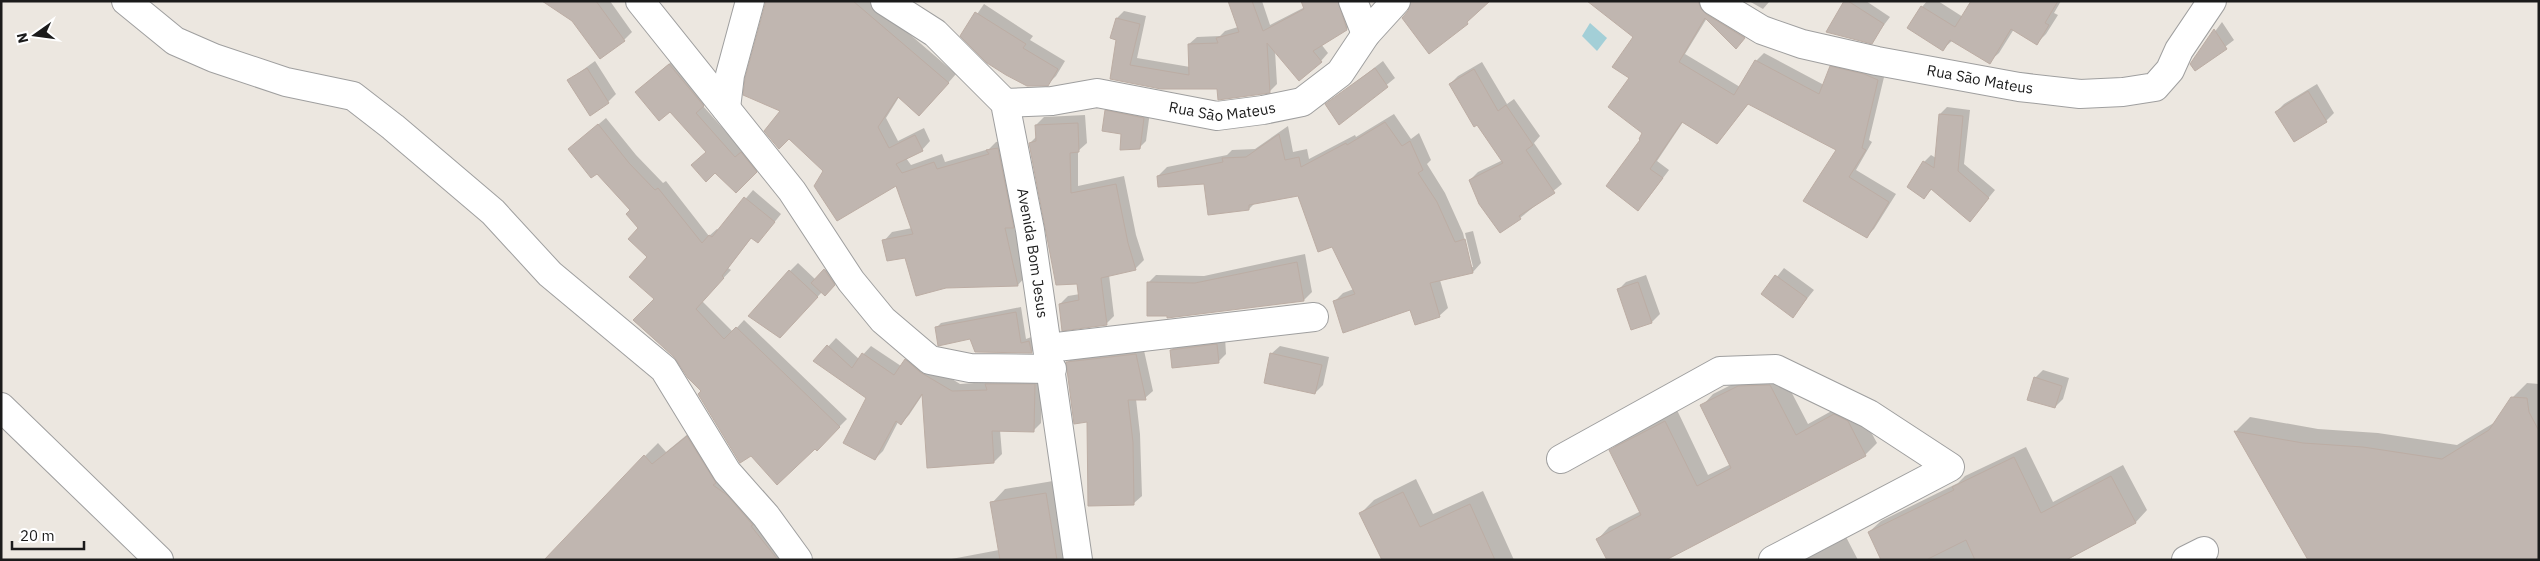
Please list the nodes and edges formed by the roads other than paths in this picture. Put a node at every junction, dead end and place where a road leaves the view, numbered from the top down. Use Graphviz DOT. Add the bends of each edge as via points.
graph roads {
  1 [pos="126,1"];
  2 [pos="640,1"];
  3 [pos="750,1"];
  4 [pos="885,1"];
  5 [pos="1353,1"];
  6 [pos="1396,1"];
  7 [pos="1714,1"];
  8 [pos="2212,1"];
  9 [pos="1366,34"];
  10 [pos="1005,103"];
  11 [pos="726,108"];
  12 [pos="1314,317"];
  13 [pos="1050,358"];
  14 [pos="1,407"];
  15 [pos="1561,459"];
  16 [pos="159,560"];
  17 [pos="798,560"];
  18 [pos="1078,560"];
  19 [pos="1773,560"];
  1 -- 17 [label="street" via="175,41 286,82 353,96 393,127 493,212 550,274 664,369 727,472 766,516"];
  2 -- 11 [label="street"];
  3 -- 11 [label="street" via="730,75"];
  4 -- 10 [label="street" via="935,33"];
  5 -- 9 [label="street"];
  6 -- 9 [label="street, Rua São Mateus"];
  7 -- 8 [label="street, Rua São Mateus" via="1762,30 1802,44 1877,61 2080,94 2154,87 2170,70 2178,50"];
  9 -- 10 [label="street, Rua São Mateus" via="1340,73 1302,102 1264,110 1217,116 1097,93"];
  10 -- 13 [label="street, Avenida Bom Jesus" via="1030,230"];
  11 -- 13 [label="street" via="792,191 883,320 930,360 970,368"];
  12 -- 13 [label="street"];
  13 -- 18 [label="street, Avenida Bom Jesus"];
  14 -- 16 [label="street"];
  15 -- 19 [label="street" via="1720,371 1776,369 1869,414 1950,467"];
}
